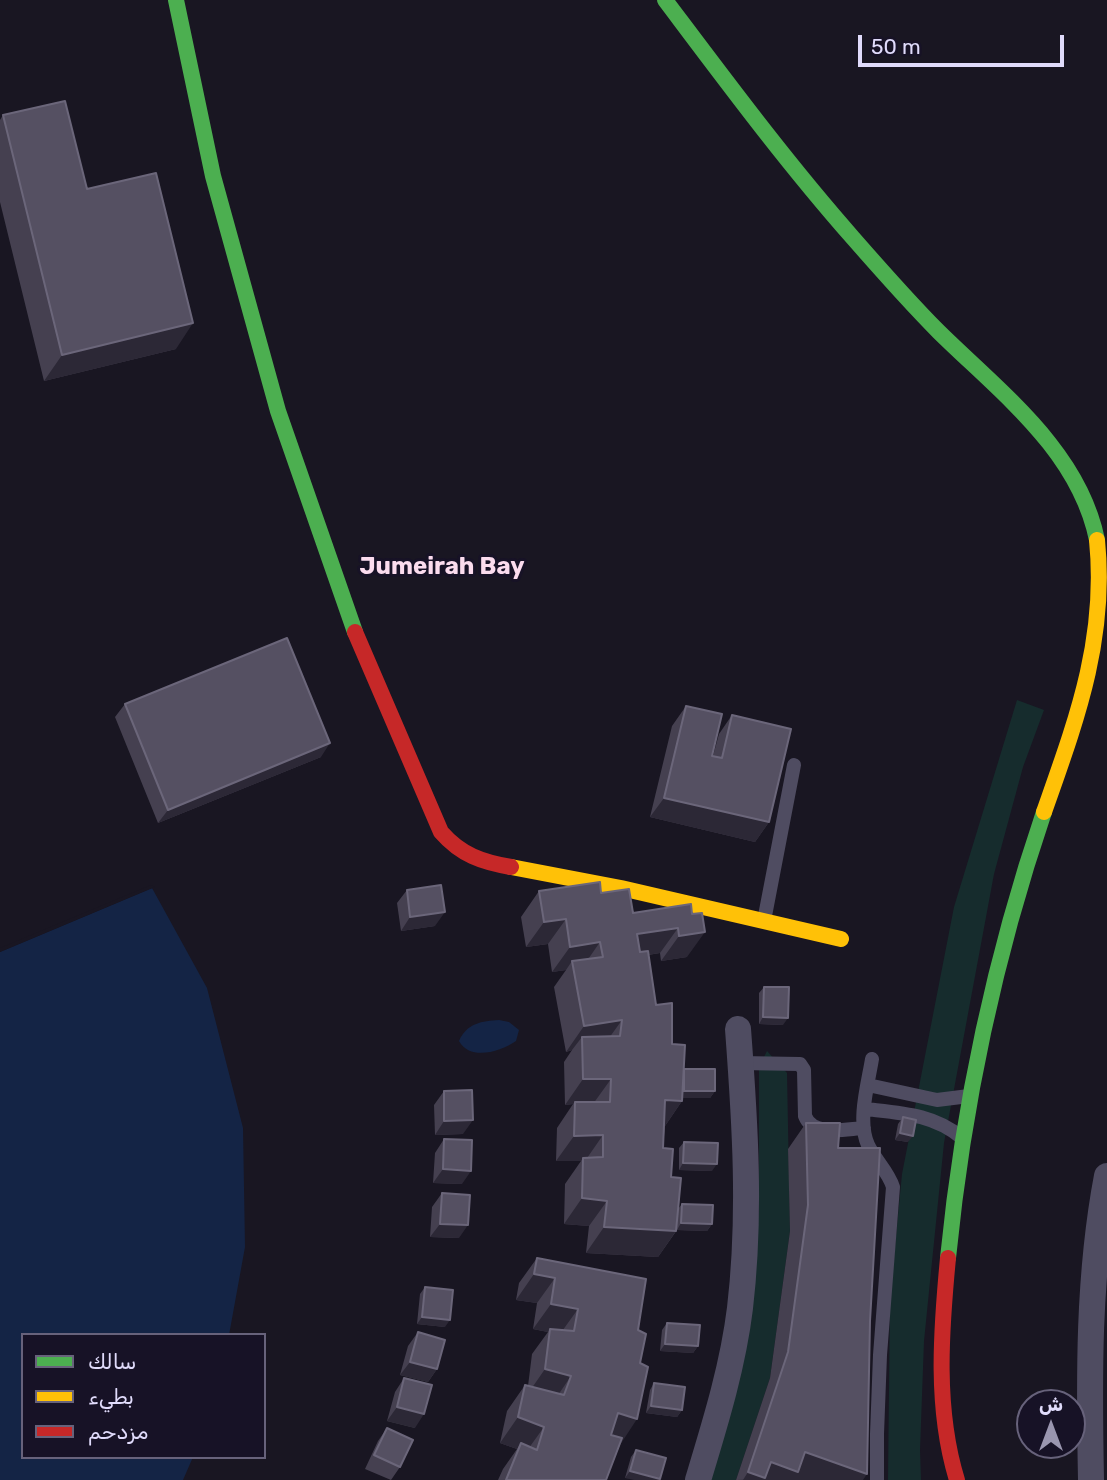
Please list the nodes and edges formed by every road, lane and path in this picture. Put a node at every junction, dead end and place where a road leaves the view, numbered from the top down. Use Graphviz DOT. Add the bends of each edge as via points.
graph roads {
  1 [pos="176,0"];
  2 [pos="665,0"];
  3 [pos="1106,615"];
  4 [pos="794,765"];
  5 [pos="764,921"];
  6 [pos="841,939"];
  7 [pos="738,1029"];
  8 [pos="872,1059"];
  9 [pos="740,1063"];
  10 [pos="868,1085"];
  11 [pos="970,1096"];
  12 [pos="865,1109"];
  13 [pos="864,1128"];
  14 [pos="963,1140"];
  15 [pos="1107,1176"];
  16 [pos="941,1401"];
  17 [pos="932,1444"];
  18 [pos="698,1480"];
  19 [pos="877,1480"];
  20 [pos="957,1480"];
  21 [pos="1091,1480"];
  1 -- 5 [label="street" via="212,176 278,411 358,642 441,832 453,846 484,862"];
  2 -- 3 [label="street" via="817,197 919,312 1057,451 1080,488 1096,529"];
  3 -- 11 [label="street" via="1097,660 1020,889"];
  4 -- 5 [label="lane"];
  5 -- 6 [label="street"];
  7 -- 9 [label="street"];
  8 -- 10 [label="lane"];
  9 -- 13 [label="lane" via="800,1064 808,1122 820,1130"];
  9 -- 18 [label="street" via="746,1169 740,1308 726,1381"];
  10 -- 11 [label="lane" via="937,1100"];
  10 -- 12 [label="lane"];
  11 -- 14 [label="street"];
  12 -- 13 [label="lane"];
  12 -- 14 [label="lane" via="934,1120"];
  13 -- 19 [label="lane" via="893,1187"];
  14 -- 16 [label="street" via="945,1295"];
  15 -- 21 [label="street" via="1089,1350"];
  16 -- 17 [label="street"];
  16 -- 20 [label="street"];
}
